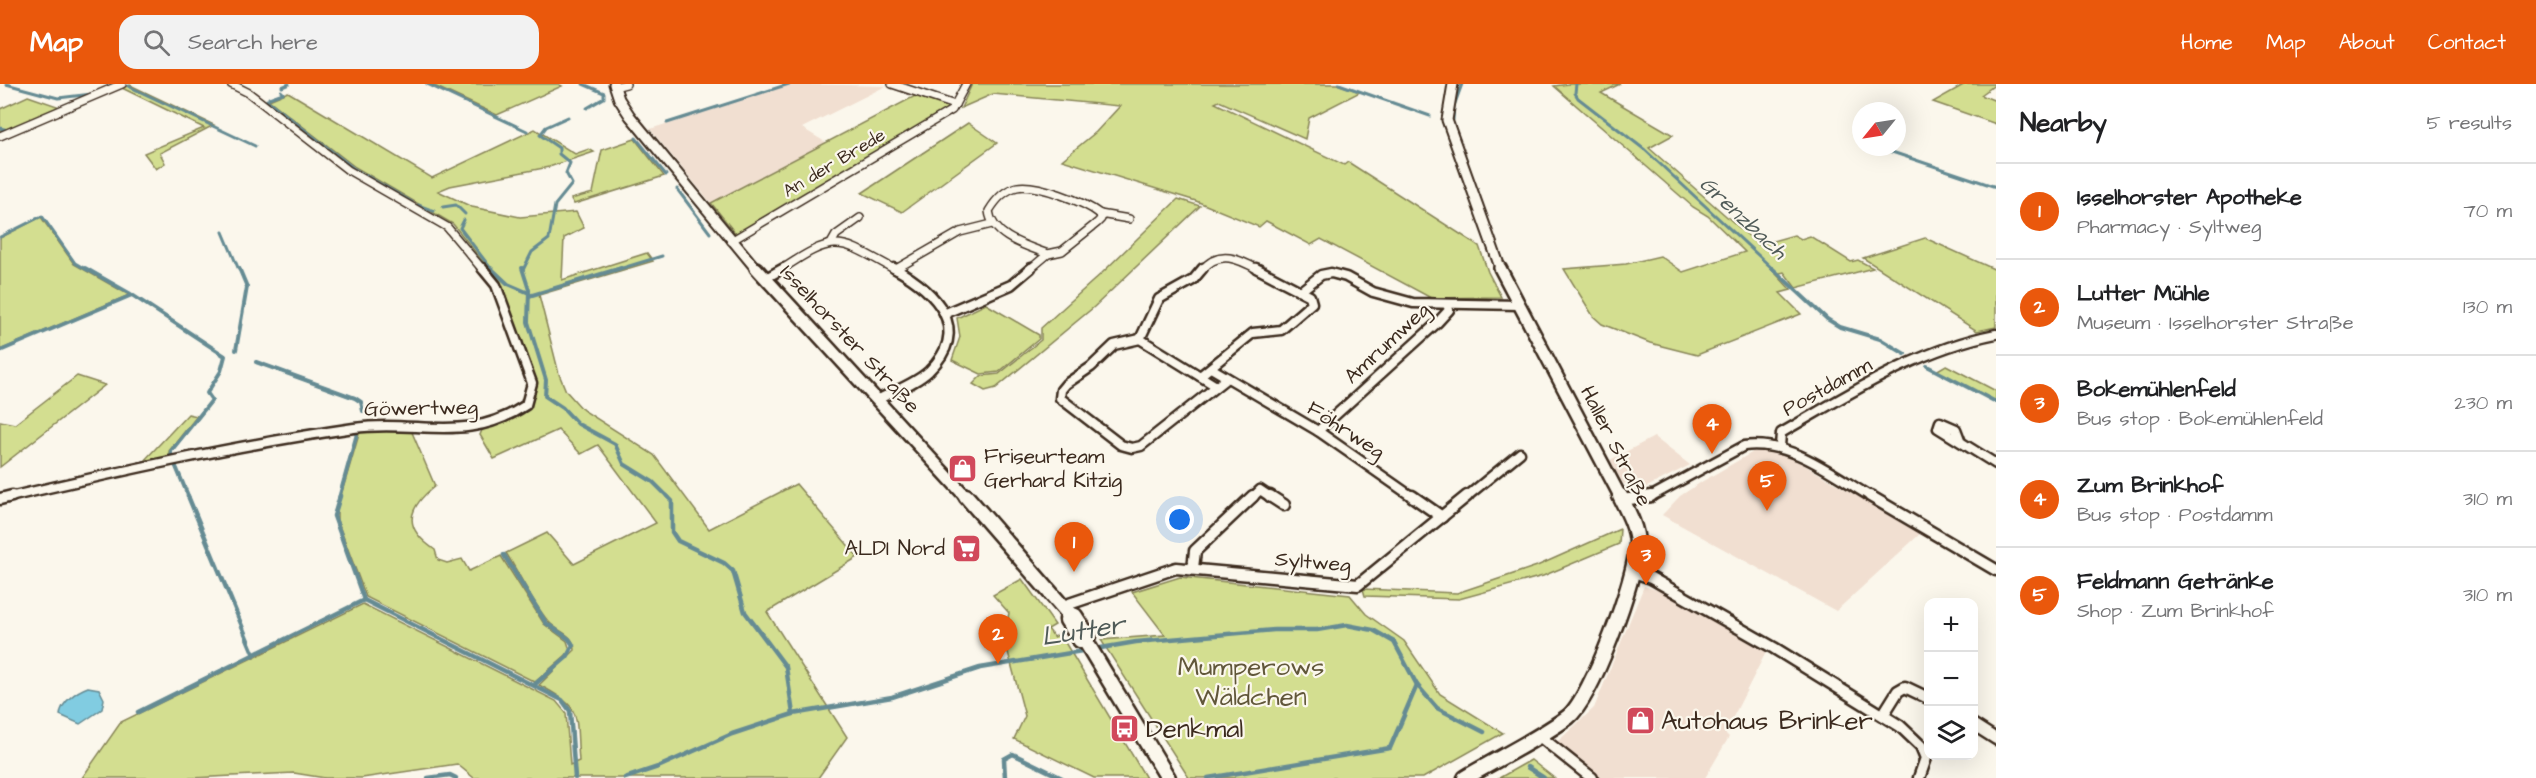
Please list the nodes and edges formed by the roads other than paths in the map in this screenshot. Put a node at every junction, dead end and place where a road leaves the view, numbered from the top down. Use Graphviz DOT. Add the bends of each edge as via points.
graph roads {
  1 [pos="122,84"];
  2 [pos="231,84"];
  3 [pos="626,84"];
  4 [pos="892,84"];
  5 [pos="966,84"];
  6 [pos="1453,84"];
  7 [pos="614,86"];
  8 [pos="953,107"];
  9 [pos="0,136"];
  10 [pos="1100,214"];
  11 [pos="860,218"];
  12 [pos="1130,219"];
  13 [pos="992,224"];
  14 [pos="731,241"];
  15 [pos="832,242"];
  16 [pos="1048,254"];
  17 [pos="896,269"];
  18 [pos="766,278"];
  19 [pos="1302,290"];
  20 [pos="1447,304"];
  21 [pos="1520,305"];
  22 [pos="946,313"];
  23 [pos="1996,334"];
  24 [pos="1140,339"];
  25 [pos="1211,368"];
  26 [pos="1200,376"];
  27 [pos="1227,378"];
  28 [pos="1216,386"];
  29 [pos="877,400"];
  30 [pos="1318,431"];
  31 [pos="1961,442"];
  32 [pos="1780,447"];
  33 [pos="1520,453"];
  34 [pos="1996,464"];
  35 [pos="0,499"];
  36 [pos="1622,500"];
  37 [pos="1284,506"];
  38 [pos="1442,517"];
  39 [pos="1193,568"];
  40 [pos="1996,570"];
  41 [pos="1634,572"];
  42 [pos="1066,610"];
  43 [pos="1924,696"];
  44 [pos="1883,715"];
  45 [pos="1978,728"];
  46 [pos="1539,735"];
  47 [pos="1996,739"];
  48 [pos="1168,778"];
  49 [pos="1465,778"];
  50 [pos="1593,778"];
  51 [pos="1919,778"];
  1 -- 9 [label="street"];
  2 -- 35 [label="street, Göwertweg" via="249,93 348,171 447,227 496,285 532,383 526,405 474,429 381,425 356,428 175,458"];
  3 -- 7 [label="street"];
  4 -- 8 [label="street"];
  5 -- 8 [label="street"];
  6 -- 21 [label="street, Haller Straße" via="1449,126 1501,270"];
  7 -- 14 [label="street, Isselhorster Straße" via="630,116"];
  8 -- 14 [label="street, An der Brede"];
  10 -- 12 [label="street"];
  10 -- 13 [label="street" via="1090,206 1018,187 990,209 988,217"];
  10 -- 16 [label="street" via="1097,223 1062,250"];
  11 -- 15 [label="street"];
  13 -- 16 [label="street" via="1000,233"];
  13 -- 17 [label="street" via="960,232"];
  14 -- 18 [label="street, Isselhorster Straße"];
  15 -- 17 [label="street" via="848,245"];
  15 -- 18 [label="street"];
  16 -- 22 [label="street" via="1003,290"];
  17 -- 22 [label="street" via="930,292"];
  18 -- 29 [label="street, Isselhorster Straße"];
  19 -- 20 [label="street" via="1321,275 1331,273 1402,300"];
  19 -- 24 [label="street" via="1232,257 1217,258 1208,262 1193,280 1159,299"];
  19 -- 25 [label="street" via="1310,296 1312,303 1308,309 1281,330 1253,333"];
  20 -- 21 [label="street, Amrumweg"];
  20 -- 30 [label="street, Amrumweg" via="1449,310 1437,323"];
  21 -- 36 [label="street, Haller Straße"];
  22 -- 29 [label="street" via="950,336 938,362 908,385"];
  23 -- 32 [label="street, Postdamm" via="1962,339 1916,358 1781,433"];
  24 -- 26 [label="street"];
  24 -- 28 [label="street" via="1114,345 1061,390 1063,402 1121,445 1141,446"];
  25 -- 26 [label="street"];
  25 -- 27 [label="street, Föhrweg"];
  26 -- 28 [label="street"];
  27 -- 28 [label="street"];
  27 -- 30 [label="street, Föhrweg"];
  29 -- 42 [label="street, Isselhorster Straße"];
  30 -- 38 [label="street, Föhrweg"];
  31 -- 34 [label="street"];
  32 -- 36 [label="street, Postdamm" via="1760,443 1744,447 1650,497"];
  32 -- 40 [label="street"];
  33 -- 38 [label="street, Syltweg"];
  36 -- 41 [label="street, Haller Straße" via="1636,536"];
  37 -- 39 [label="street" via="1260,490 1195,551"];
  38 -- 39 [label="street, Syltweg" via="1358,585"];
  39 -- 42 [label="street, Syltweg" via="1176,568"];
  41 -- 44 [label="street" via="1764,642"];
  41 -- 46 [label="street, Haller Straße" via="1582,700 1569,716"];
  42 -- 48 [label="street, Isselhorster Straße" via="1067,620 1080,640 1086,642"];
  43 -- 44 [label="street" via="1905,687"];
  44 -- 51 [label="street" via="1921,746 1926,758"];
  45 -- 47 [label="street"];
  46 -- 49 [label="street, Haller Straße"];
  46 -- 50 [label="street"];
}
